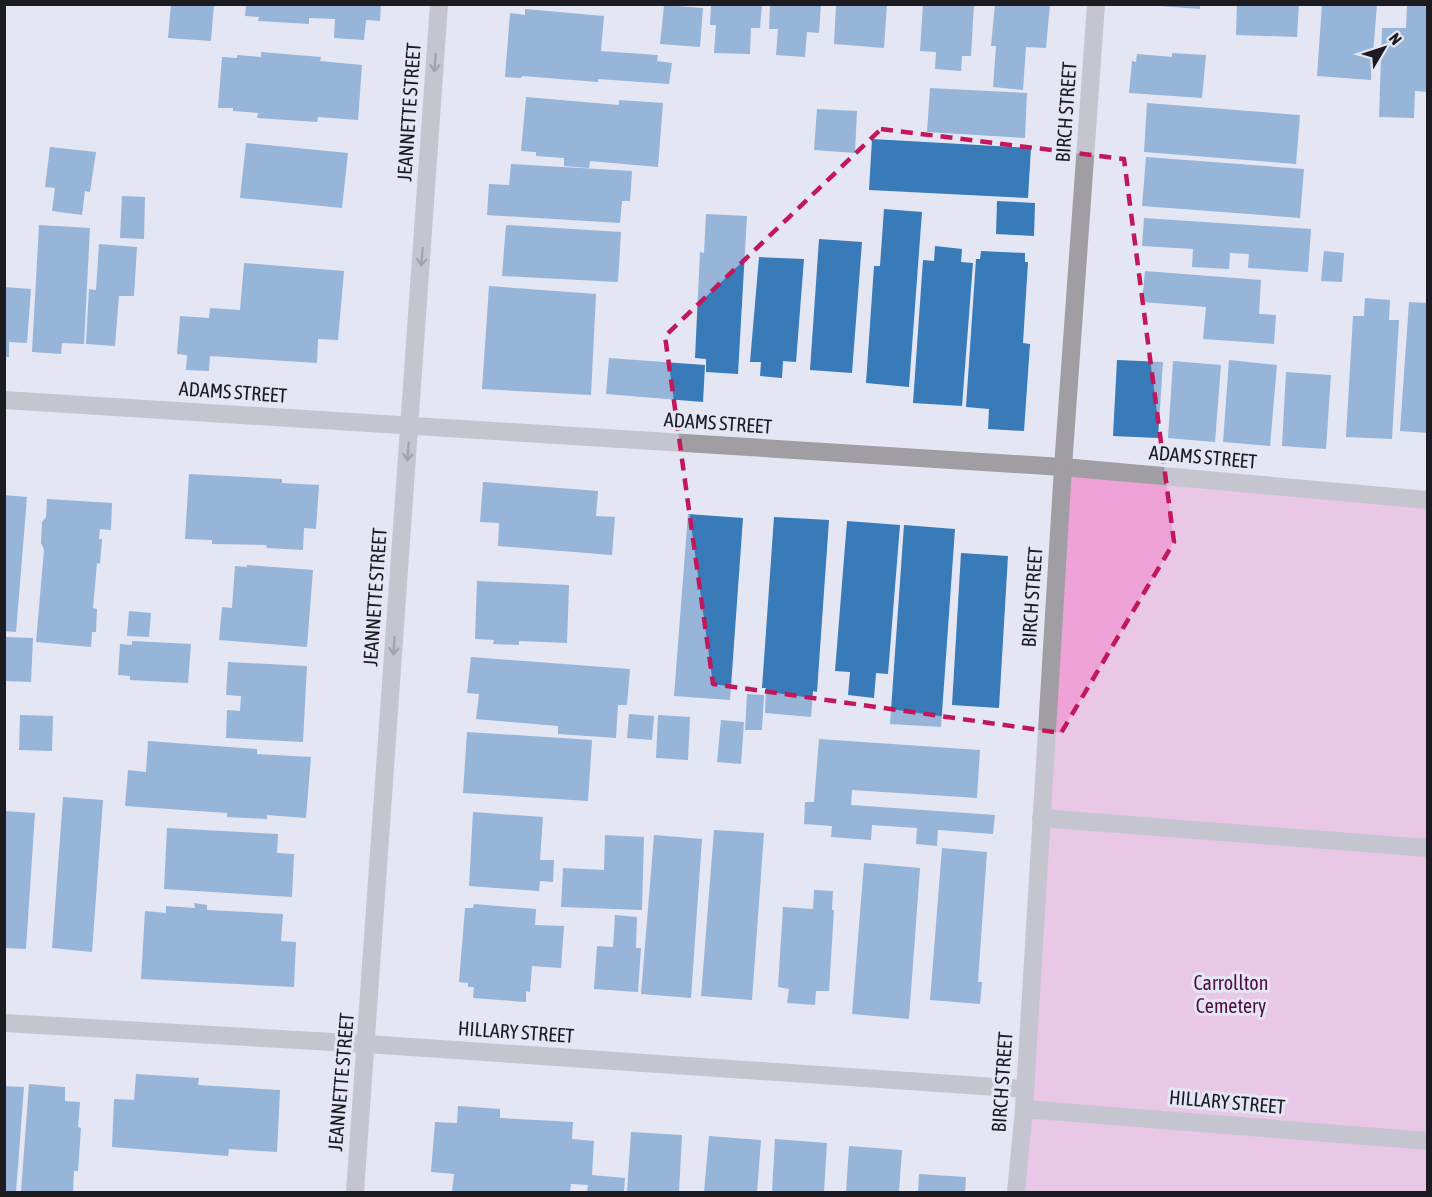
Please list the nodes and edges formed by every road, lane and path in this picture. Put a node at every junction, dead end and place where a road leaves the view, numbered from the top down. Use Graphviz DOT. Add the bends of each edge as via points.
graph roads {
  1 [pos="439,4"];
  2 [pos="1096,4"];
  3 [pos="4,400"];
  4 [pos="410,426"];
  5 [pos="1063,467"];
  6 [pos="1428,500"];
  7 [pos="1041,818"];
  8 [pos="1428,848"];
  9 [pos="4,1023"];
  10 [pos="367,1044"];
  11 [pos="1025,1089"];
  12 [pos="1024,1109"];
  13 [pos="1428,1141"];
  14 [pos="355,1192"];
  15 [pos="1016,1192"];
  1 -- 4 [label="street, JEANNETTE STREET, one-way"];
  2 -- 5 [label="street, BIRCH STREET"];
  3 -- 4 [label="street, ADAMS STREET"];
  4 -- 5 [label="street, ADAMS STREET"];
  4 -- 10 [label="street, JEANNETTE STREET, one-way"];
  5 -- 6 [label="street, ADAMS STREET"];
  5 -- 7 [label="street, BIRCH STREET"];
  7 -- 8 [label="street"];
  7 -- 11 [label="street, BIRCH STREET"];
  9 -- 10 [label="street, HILLARY STREET"];
  10 -- 11 [label="street, HILLARY STREET"];
  10 -- 14 [label="street, JEANNETTE STREET"];
  11 -- 12 [label="street, BIRCH STREET"];
  12 -- 13 [label="street, HILLARY STREET"];
  12 -- 15 [label="street, BIRCH STREET"];
}
